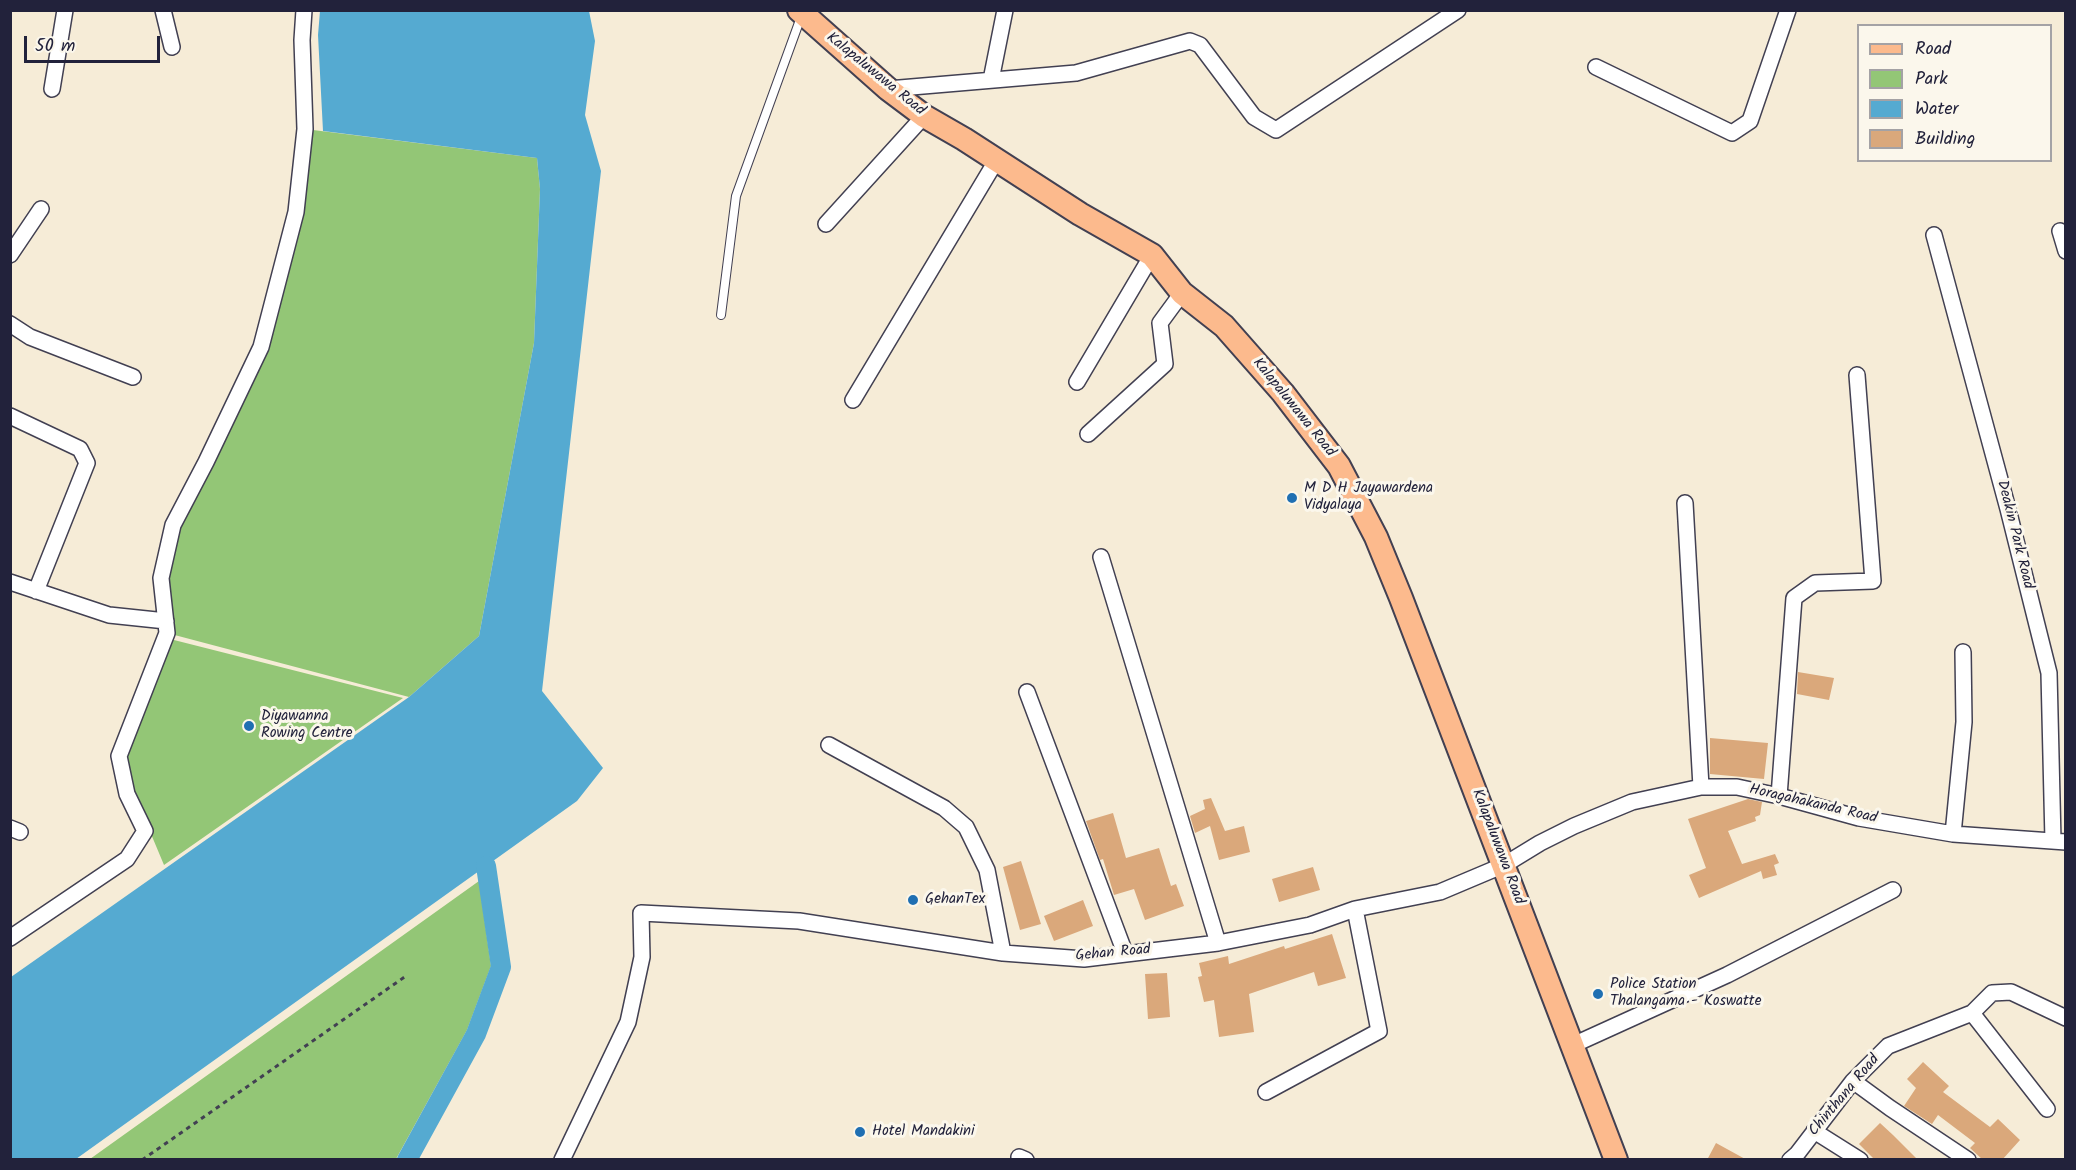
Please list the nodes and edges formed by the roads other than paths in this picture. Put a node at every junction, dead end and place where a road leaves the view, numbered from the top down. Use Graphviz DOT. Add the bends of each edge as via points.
graph roads {
  1 [pos="65,10"];
  2 [pos="163,10"];
  3 [pos="304,10"];
  4 [pos="1005,10"];
  5 [pos="1458,10"];
  6 [pos="1788,10"];
  7 [pos="800,12"];
  8 [pos="172,47"];
  9 [pos="1596,67"];
  10 [pos="991,80"];
  11 [pos="52,89"];
  12 [pos="888,89"];
  13 [pos="924,116"];
  14 [pos="996,160"];
  15 [pos="41,209"];
  16 [pos="826,224"];
  17 [pos="2060,231"];
  18 [pos="1934,235"];
  19 [pos="2066,251"];
  20 [pos="10,255"];
  21 [pos="1152,255"];
  22 [pos="1182,293"];
  23 [pos="721,315"];
  24 [pos="10,324"];
  25 [pos="1857,375"];
  26 [pos="133,376"];
  27 [pos="1077,382"];
  28 [pos="853,400"];
  29 [pos="10,416"];
  30 [pos="1088,434"];
  31 [pos="1685,503"];
  32 [pos="1101,557"];
  33 [pos="10,582"];
  34 [pos="36,591"];
  35 [pos="166,621"];
  36 [pos="1963,652"];
  37 [pos="1027,692"];
  38 [pos="829,745"];
  39 [pos="1701,787"];
  40 [pos="1779,796"];
  41 [pos="1953,834"];
  42 [pos="2059,842"];
  43 [pos="1504,865"];
  44 [pos="1893,890"];
  45 [pos="1355,909"];
  46 [pos="10,938"];
  47 [pos="1218,943"];
  48 [pos="1003,953"];
  49 [pos="1125,953"];
  50 [pos="1972,1013"];
  51 [pos="2066,1018"];
  52 [pos="1573,1045"];
  53 [pos="1853,1081"];
  54 [pos="1266,1092"];
  55 [pos="2047,1109"];
  56 [pos="1814,1131"];
  57 [pos="562,1160"];
  58 [pos="1616,1160"];
  59 [pos="1790,1160"];
  60 [pos="1860,1160"];
  61 [pos="1968,1160"];
  1 -- 11 [label="street"];
  2 -- 8 [label="street"];
  3 -- 35 [label="street" via="305,129 296,212 261,346 173,525 161,578"];
  4 -- 10 [label="street"];
  5 -- 10 [label="street" via="1275,130 1254,117 1200,45 1190,41 1076,73"];
  6 -- 9 [label="street" via="1750,121 1732,133"];
  7 -- 12 [label="main road, Kalapaluwawa Road"];
  7 -- 23 [label="lane" via="736,196"];
  10 -- 12 [label="street"];
  12 -- 13 [label="main road, Kalapaluwawa Road"];
  13 -- 14 [label="main road, Kalapaluwawa Road"];
  13 -- 16 [label="street"];
  14 -- 21 [label="main road, Kalapaluwawa Road"];
  14 -- 28 [label="street"];
  15 -- 20 [label="street"];
  17 -- 19 [label="street"];
  18 -- 42 [label="street, Deakin Park Road" via="2049,673"];
  21 -- 22 [label="main road, Kalapaluwawa Road"];
  21 -- 27 [label="street"];
  22 -- 30 [label="street" via="1160,323 1165,364"];
  22 -- 43 [label="main road, Kalapaluwawa Road" via="1224,326 1283,393 1339,466 1376,537"];
  24 -- 26 [label="street" via="30,337"];
  25 -- 40 [label="street" via="1873,581 1815,584 1794,598"];
  29 -- 34 [label="street" via="80,448 87,463"];
  31 -- 39 [label="street"];
  32 -- 47 [label="street"];
  33 -- 34 [label="street"];
  34 -- 35 [label="street" via="109,615"];
  35 -- 46 [label="street" via="167,633 119,756 127,794 145,831 127,859"];
  36 -- 41 [label="street" via="1964,722"];
  37 -- 49 [label="street"];
  38 -- 48 [label="street" via="944,808 966,827 987,870"];
  39 -- 40 [label="street, Horagahakanda Road" via="1737,787"];
  39 -- 43 [label="street, Horagahakanda Road" via="1632,802 1539,843"];
  40 -- 41 [label="street, Horagahakanda Road" via="1859,818"];
  41 -- 42 [label="street, Horagahakanda Road"];
  43 -- 45 [label="street, Gehan Road" via="1440,892"];
  43 -- 52 [label="main road, Kalapaluwawa Road"];
  44 -- 52 [label="street" via="1727,975"];
  45 -- 47 [label="street, Gehan Road" via="1310,925"];
  45 -- 54 [label="street" via="1379,1031"];
  47 -- 49 [label="street, Gehan Road"];
  48 -- 49 [label="street, Gehan Road" via="1084,959"];
  48 -- 57 [label="street, Gehan Road" via="799,921 641,914 642,957 628,1022"];
  50 -- 51 [label="street, Chinthana Road" via="1992,993 2011,992"];
  50 -- 53 [label="street, Chinthana Road" via="1888,1046"];
  50 -- 55 [label="street"];
  52 -- 58 [label="main road, Kalapaluwawa Road"];
  53 -- 56 [label="street, Chinthana Road"];
  53 -- 61 [label="street"];
  56 -- 59 [label="street, Chinthana Road"];
  56 -- 60 [label="street"];
}
